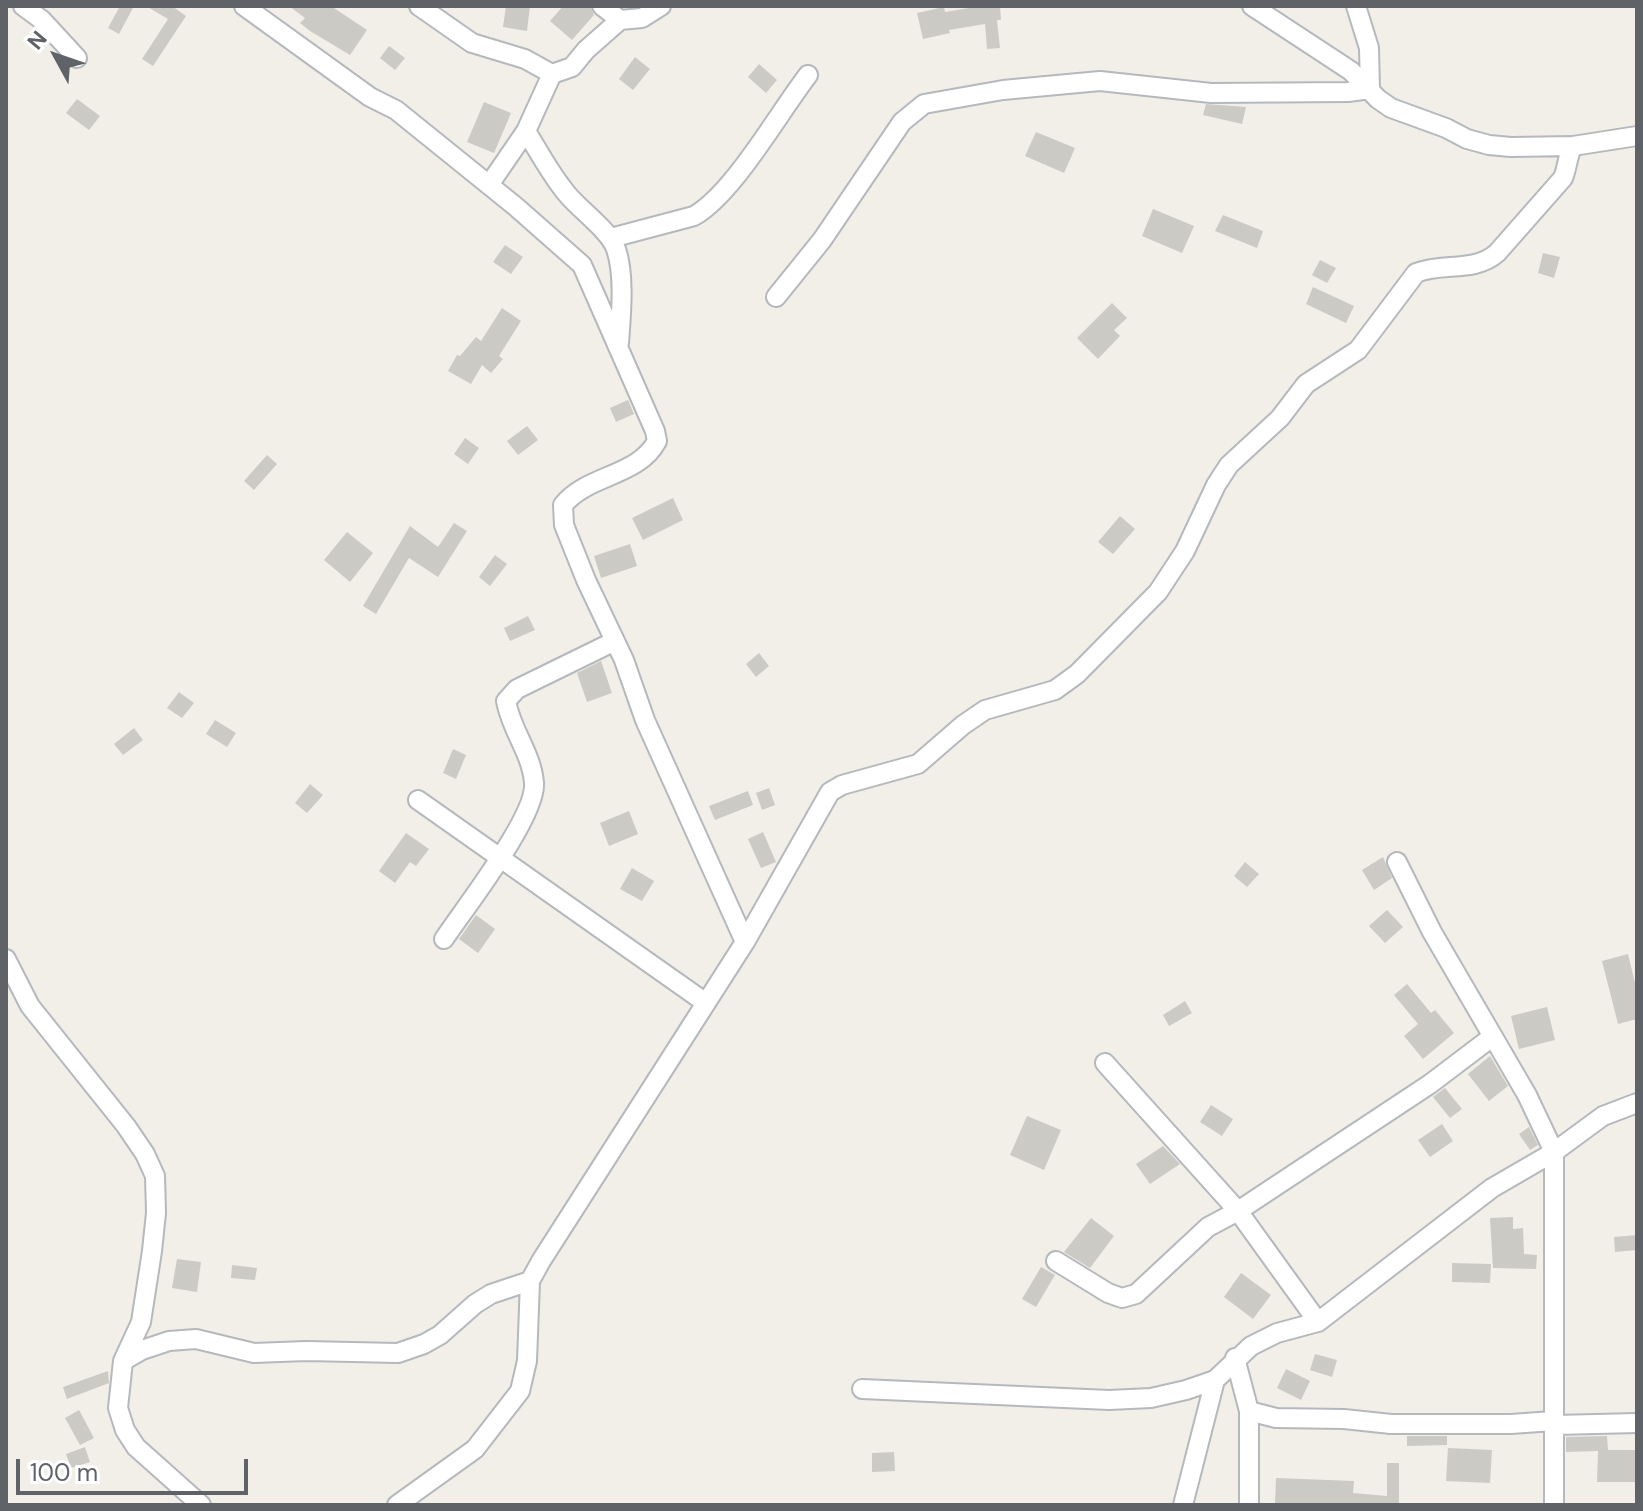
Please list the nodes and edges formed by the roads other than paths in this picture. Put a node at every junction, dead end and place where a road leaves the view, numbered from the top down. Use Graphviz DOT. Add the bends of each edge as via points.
graph roads {
  1 [pos="23,6"];
  2 [pos="244,6"];
  3 [pos="419,6"];
  4 [pos="602,6"];
  5 [pos="661,6"];
  6 [pos="1252,6"];
  7 [pos="1356,6"];
  8 [pos="620,20"];
  9 [pos="77,58"];
  10 [pos="552,74"];
  11 [pos="808,75"];
  12 [pos="1370,89"];
  13 [pos="526,131"];
  14 [pos="1637,136"];
  15 [pos="1573,146"];
  16 [pos="489,185"];
  17 [pos="611,238"];
  18 [pos="776,297"];
  19 [pos="619,350"];
  20 [pos="615,641"];
  21 [pos="418,800"];
  22 [pos="498,859"];
  23 [pos="1397,862"];
  24 [pos="444,939"];
  25 [pos="745,942"];
  26 [pos="6,959"];
  27 [pos="706,1003"];
  28 [pos="1492,1037"];
  29 [pos="1105,1063"];
  30 [pos="1637,1103"];
  31 [pos="1554,1152"];
  32 [pos="1238,1211"];
  33 [pos="1056,1261"];
  34 [pos="530,1281"];
  35 [pos="1318,1322"];
  36 [pos="1235,1358"];
  37 [pos="123,1361"];
  38 [pos="1215,1380"];
  39 [pos="862,1389"];
  40 [pos="1249,1411"];
  41 [pos="1554,1423"];
  42 [pos="1637,1423"];
  43 [pos="201,1505"];
  44 [pos="397,1505"];
  45 [pos="1183,1505"];
  46 [pos="1249,1505"];
  47 [pos="1554,1505"];
  1 -- 9 [label="street"];
  2 -- 16 [label="street" via="396,110"];
  3 -- 10 [label="street" via="472,43 525,59"];
  4 -- 8 [label="street"];
  5 -- 8 [label="street" via="642,18"];
  6 -- 12 [label="street"];
  7 -- 12 [label="street" via="1369,48"];
  8 -- 10 [label="street" via="572,67"];
  10 -- 13 [label="street"];
  11 -- 17 [label="street" via="705,210"];
  12 -- 15 [label="street" via="1391,108 1467,139 1511,147"];
  12 -- 18 [label="street" via="1211,93 1100,81 924,104 902,122 822,240"];
  13 -- 16 [label="street"];
  13 -- 17 [label="street" via="562,188"];
  14 -- 15 [label="street"];
  15 -- 25 [label="street" via="1563,178 1497,253 1487,262 1416,273 1358,350 1306,384 1280,418 1229,465 1158,592 1077,674 1055,690 985,710 918,764 830,792"];
  16 -- 19 [label="street" via="582,265"];
  17 -- 19 [label="street" via="619,264"];
  19 -- 20 [label="street" via="657,441 644,459 570,496 562,514"];
  20 -- 22 [label="street" via="517,689 506,701 535,787"];
  20 -- 25 [label="street"];
  21 -- 22 [label="street"];
  22 -- 24 [label="street"];
  22 -- 27 [label="street"];
  23 -- 28 [label="street"];
  25 -- 27 [label="street"];
  26 -- 37 [label="street" via="30,1006 126,1126 155,1176 141,1322"];
  27 -- 34 [label="street"];
  28 -- 31 [label="street"];
  28 -- 32 [label="street"];
  29 -- 32 [label="street"];
  30 -- 31 [label="street" via="1603,1116"];
  31 -- 35 [label="street" via="1492,1188"];
  31 -- 41 [label="street"];
  32 -- 33 [label="street" via="1208,1227 1136,1294 1122,1298"];
  32 -- 35 [label="street"];
  34 -- 37 [label="street" via="491,1294 440,1335 398,1353 254,1353 196,1339 169,1341"];
  34 -- 44 [label="street" via="527,1361 520,1391 475,1449"];
  35 -- 36 [label="street" via="1277,1333"];
  36 -- 38 [label="street"];
  36 -- 40 [label="street"];
  37 -- 43 [label="street" via="118,1408 125,1430 136,1447"];
  38 -- 39 [label="street" via="1151,1398 1109,1400"];
  38 -- 45 [label="street"];
  40 -- 41 [label="street" via="1276,1418 1391,1424"];
  40 -- 46 [label="street"];
  41 -- 42 [label="street"];
  41 -- 47 [label="street"];
}
